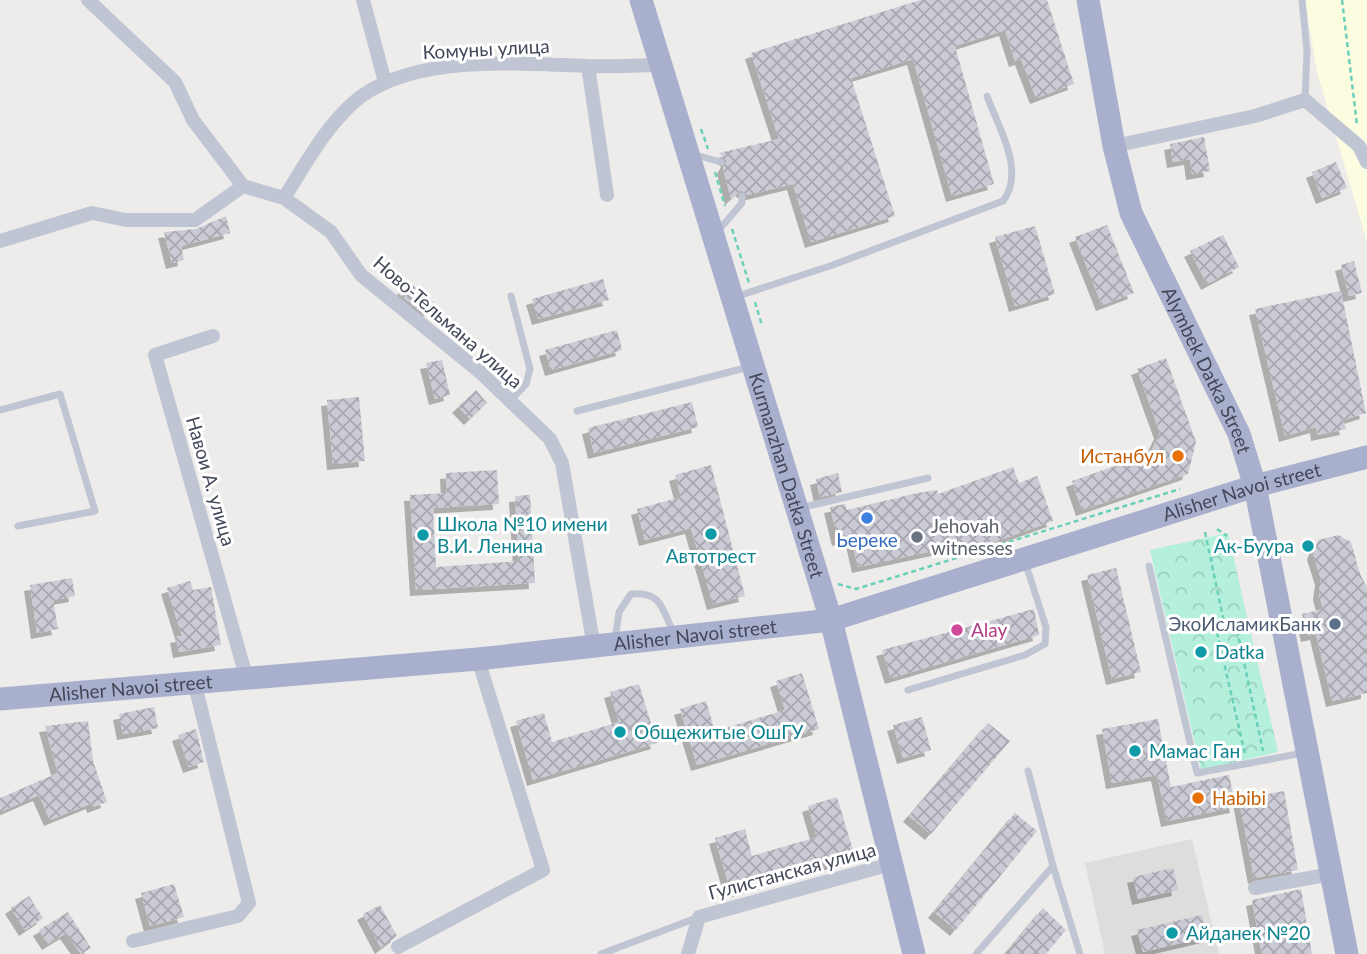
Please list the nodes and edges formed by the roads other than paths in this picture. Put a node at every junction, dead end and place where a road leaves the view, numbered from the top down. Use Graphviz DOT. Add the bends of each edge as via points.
graph roads {
  1 [pos="88,0"];
  2 [pos="363,0"];
  3 [pos="641,0"];
  4 [pos="1088,0"];
  5 [pos="1302,0"];
  6 [pos="662,65"];
  7 [pos="587,66"];
  8 [pos="385,82"];
  9 [pos="987,96"];
  10 [pos="1305,100"];
  11 [pos="1114,146"];
  12 [pos="688,154"];
  13 [pos="722,162"];
  14 [pos="1367,162"];
  15 [pos="243,186"];
  16 [pos="607,195"];
  17 [pos="742,196"];
  18 [pos="285,198"];
  19 [pos="712,236"];
  20 [pos="0,241"];
  21 [pos="511,296"];
  22 [pos="731,298"];
  23 [pos="213,336"];
  24 [pos="751,367"];
  25 [pos="510,401"];
  26 [pos="0,410"];
  27 [pos="577,411"];
  28 [pos="1367,457"];
  29 [pos="928,478"];
  30 [pos="1255,486"];
  31 [pos="796,509"];
  32 [pos="18,526"];
  33 [pos="1025,561"];
  34 [pos="1149,566"];
  35 [pos="831,620"];
  36 [pos="676,638"];
  37 [pos="604,646"];
  38 [pos="478,659"];
  39 [pos="246,676"];
  40 [pos="194,681"];
  41 [pos="908,691"];
  42 [pos="0,699"];
  43 [pos="1307,752"];
  44 [pos="1028,771"];
  45 [pos="891,864"];
  46 [pos="1053,866"];
  47 [pos="1331,874"];
  48 [pos="1255,888"];
  49 [pos="699,917"];
  50 [pos="133,941"];
  51 [pos="398,947"];
  52 [pos="601,954"];
  53 [pos="688,954"];
  54 [pos="914,954"];
  55 [pos="976,954"];
  56 [pos="1080,954"];
  57 [pos="1347,954"];
  1 -- 15 [label="street" via="175,82 193,120"];
  2 -- 8 [label="street"];
  3 -- 6 [label="main road, Kurmanzhan Datka Street"];
  4 -- 11 [label="main road, Alymbek Datka Street"];
  5 -- 10 [label="lane"];
  6 -- 7 [label="street, Комуны улица"];
  6 -- 12 [label="main road, Kurmanzhan Datka Street"];
  7 -- 8 [label="street, Комуны улица" via="539,63 423,70"];
  7 -- 16 [label="street"];
  8 -- 18 [label="street, Комуны улица" via="354,103 317,145"];
  9 -- 22 [label="lane" via="1013,168 1011,190 1003,201"];
  10 -- 11 [label="street" via="1255,116"];
  10 -- 14 [label="street" via="1359,146"];
  11 -- 30 [label="main road, Alymbek Datka Street" via="1131,213 1238,434"];
  12 -- 13 [label="lane"];
  12 -- 19 [label="main road, Kurmanzhan Datka Street"];
  15 -- 18 [label="street, Ново-Тельмана улица"];
  15 -- 20 [label="street" via="195,220 125,220 92,214"];
  17 -- 19 [label="lane" via="742,204"];
  18 -- 25 [label="street, Ново-Тельмана улица" via="331,232 361,275"];
  19 -- 22 [label="main road, Kurmanzhan Datka Street"];
  21 -- 25 [label="lane" via="530,369 526,384"];
  22 -- 24 [label="main road, Kurmanzhan Datka Street"];
  23 -- 39 [label="street, Навои А. улица" via="155,355"];
  24 -- 27 [label="lane"];
  24 -- 31 [label="main road, Kurmanzhan Datka Street"];
  25 -- 37 [label="street, Ново-Тельмана улица" via="550,439 562,463"];
  26 -- 32 [label="lane" via="60,394 95,511"];
  28 -- 30 [label="main road, Alisher Navoi street"];
  29 -- 31 [label="lane"];
  30 -- 33 [label="main road, Alisher Navoi street"];
  30 -- 43 [label="main road, Alymbek Datka Street"];
  31 -- 35 [label="main road, Kurmanzhan Datka Street"];
  33 -- 35 [label="main road, Alisher Navoi street"];
  33 -- 41 [label="lane" via="1046,626 1045,644 1025,655"];
  34 -- 43 [label="lane" via="1197,773"];
  35 -- 36 [label="main road, Alisher Navoi street"];
  35 -- 45 [label="main road, Kurmanzhan Datka Street"];
  36 -- 37 [label="main road, Alisher Navoi street"];
  36 -- 37 [label="lane" via="657,598 648,593 631,594"];
  37 -- 38 [label="main road, Alisher Navoi street"];
  38 -- 39 [label="main road, Alisher Navoi street"];
  38 -- 51 [label="street" via="542,870"];
  39 -- 40 [label="main road, Alisher Navoi street"];
  40 -- 42 [label="main road, Alisher Navoi street"];
  40 -- 50 [label="street" via="249,903 238,916"];
  43 -- 47 [label="main road, Alymbek Datka Street"];
  44 -- 46 [label="lane"];
  45 -- 49 [label="street, Гулистанская улица"];
  45 -- 54 [label="main road, Kurmanzhan Datka Street"];
  46 -- 55 [label="lane"];
  46 -- 56 [label="lane"];
  47 -- 48 [label="street"];
  47 -- 57 [label="main road, Alymbek Datka Street"];
  49 -- 52 [label="lane"];
  49 -- 53 [label="street, Гулистанская улица"];
}
